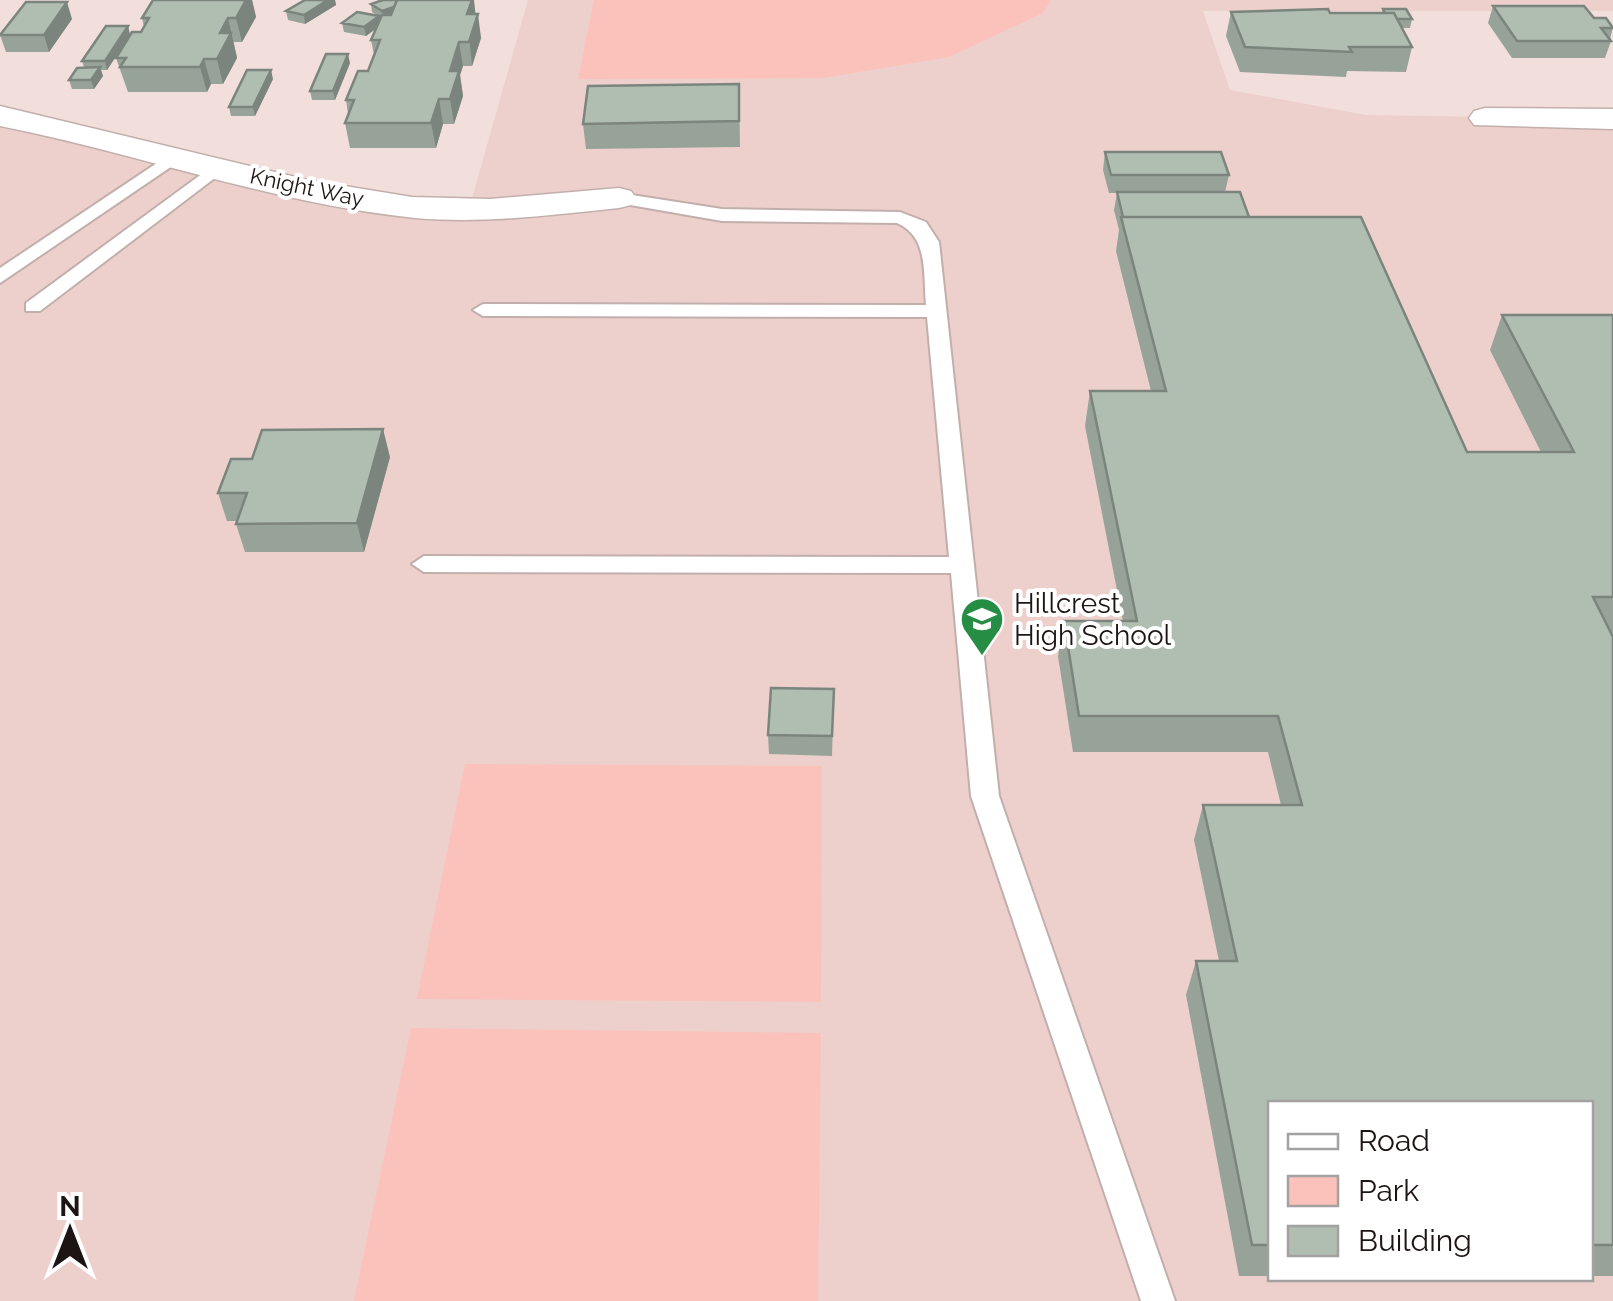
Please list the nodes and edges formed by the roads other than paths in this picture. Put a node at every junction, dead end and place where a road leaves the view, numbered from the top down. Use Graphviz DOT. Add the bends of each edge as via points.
graph roads {
  1 [pos="0,116"];
  2 [pos="1485,118"];
  3 [pos="1613,118"];
  4 [pos="175,156"];
  5 [pos="218,167"];
  6 [pos="619,198"];
  7 [pos="0,277"];
  8 [pos="32,307"];
  9 [pos="483,310"];
  10 [pos="936,311"];
  11 [pos="424,564"];
  12 [pos="961,564"];
  13 [pos="1158,1301"];
  1 -- 4 [label="street, Knight Way"];
  2 -- 3 [label="street"];
  4 -- 5 [label="street, Knight Way"];
  4 -- 7 [label="lane"];
  5 -- 6 [label="street, Knight Way" via="300,189 411,206 506,210"];
  5 -- 8 [label="lane"];
  6 -- 10 [label="lane" via="722,215 900,218 930,242"];
  9 -- 10 [label="lane"];
  10 -- 12 [label="lane"];
  11 -- 12 [label="lane"];
  12 -- 13 [label="lane" via="985,796"];
}
